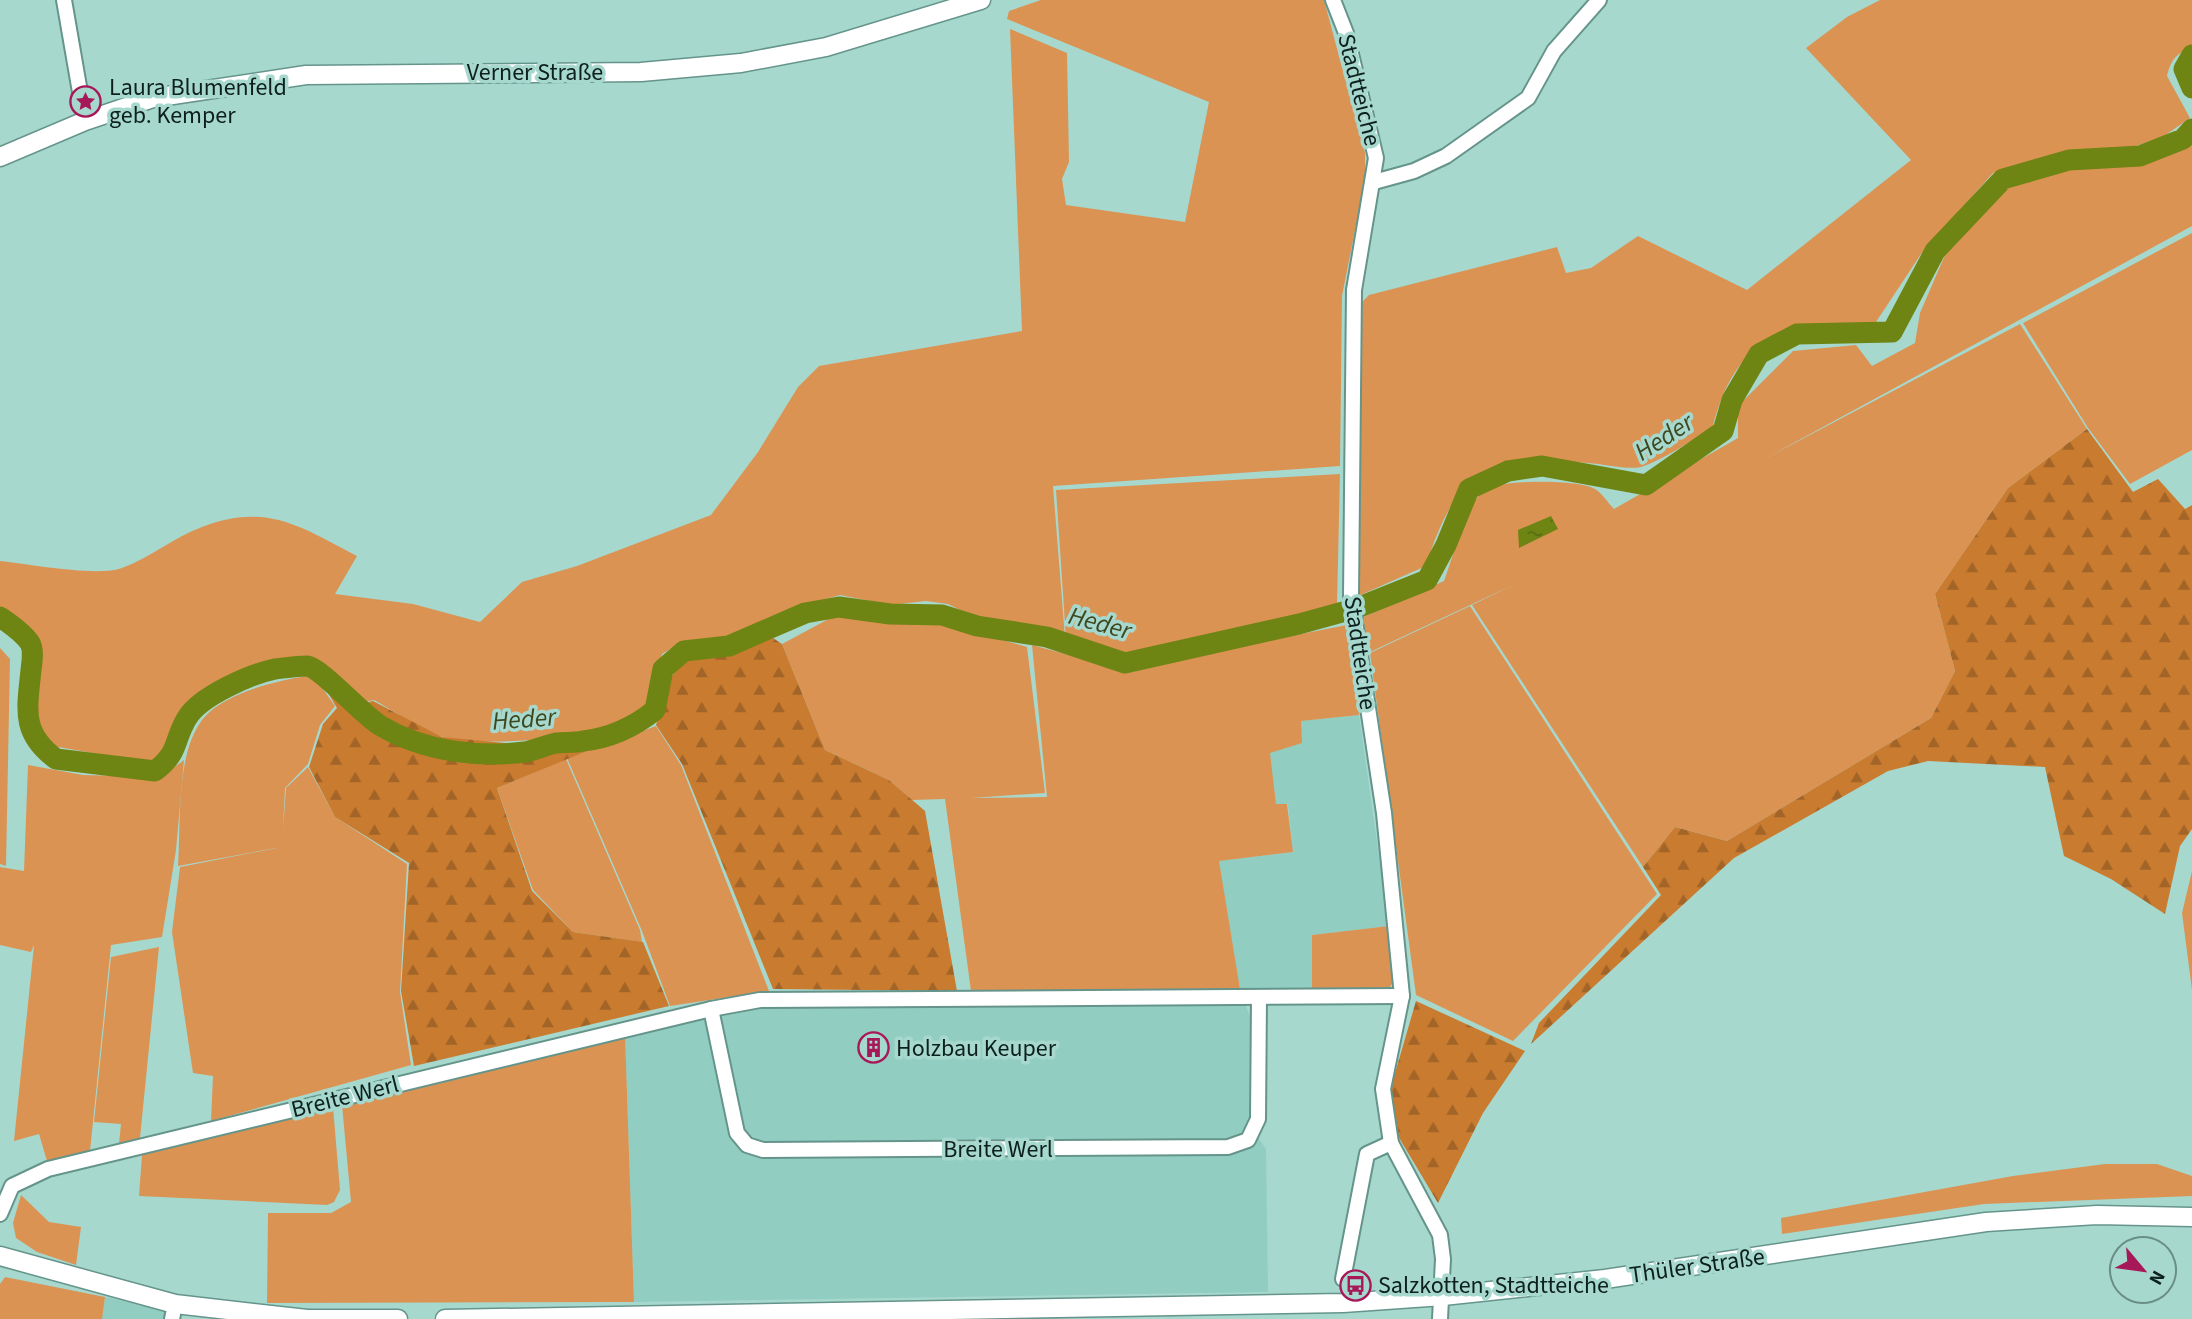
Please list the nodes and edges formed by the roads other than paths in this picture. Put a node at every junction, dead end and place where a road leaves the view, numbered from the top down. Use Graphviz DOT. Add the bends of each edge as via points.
graph roads {
  1 [pos="64,0"];
  2 [pos="981,0"];
  3 [pos="1334,0"];
  4 [pos="1599,0"];
  5 [pos="85,121"];
  6 [pos="0,156"];
  7 [pos="1374,182"];
  8 [pos="1402,996"];
  9 [pos="1259,999"];
  10 [pos="711,1009"];
  11 [pos="1391,1143"];
  12 [pos="6,1186"];
  13 [pos="0,1214"];
  14 [pos="2192,1217"];
  15 [pos="0,1256"];
  16 [pos="1343,1279"];
  17 [pos="1443,1296"];
  18 [pos="174,1311"];
  19 [pos="580,1318"];
  20 [pos="398,1319"];
  21 [pos="445,1319"];
  22 [pos="1440,1319"];
  1 -- 5 [label="street"];
  2 -- 5 [label="main road, Verner Straße" via="825,47 741,63 641,72 306,75 153,98"];
  3 -- 7 [label="street, Stadtteiche" via="1373,139"];
  4 -- 7 [label="street" via="1554,51 1528,98 1446,156"];
  5 -- 6 [label="main road, Verner Straße"];
  7 -- 8 [label="street, Stadtteiche" via="1354,290 1350,596 1384,813"];
  8 -- 9 [label="street, Breite Werl"];
  8 -- 11 [label="street, Stadtteiche" via="1383,1089"];
  9 -- 10 [label="street, Breite Werl" via="760,1000"];
  9 -- 10 [label="street, Breite Werl" via="1258,1119 1248,1140 1228,1147 763,1150 747,1145 737,1133"];
  10 -- 12 [label="street, Breite Werl" via="48,1170"];
  11 -- 16 [label="street" via="1367,1154"];
  11 -- 17 [label="street, Stadtteiche" via="1440,1235"];
  12 -- 13 [label="street, Breite Werl"];
  14 -- 17 [label="main road, Thüler Straße" via="2097,1215 1986,1222 1605,1279"];
  15 -- 18 [label="main road"];
  17 -- 19 [label="main road, Thüler Straße" via="1343,1303"];
  17 -- 22 [label="street, Stadtteiche"];
  18 -- 20 [label="main road"];
  19 -- 21 [label="main road, Thüler Straße"];
}
